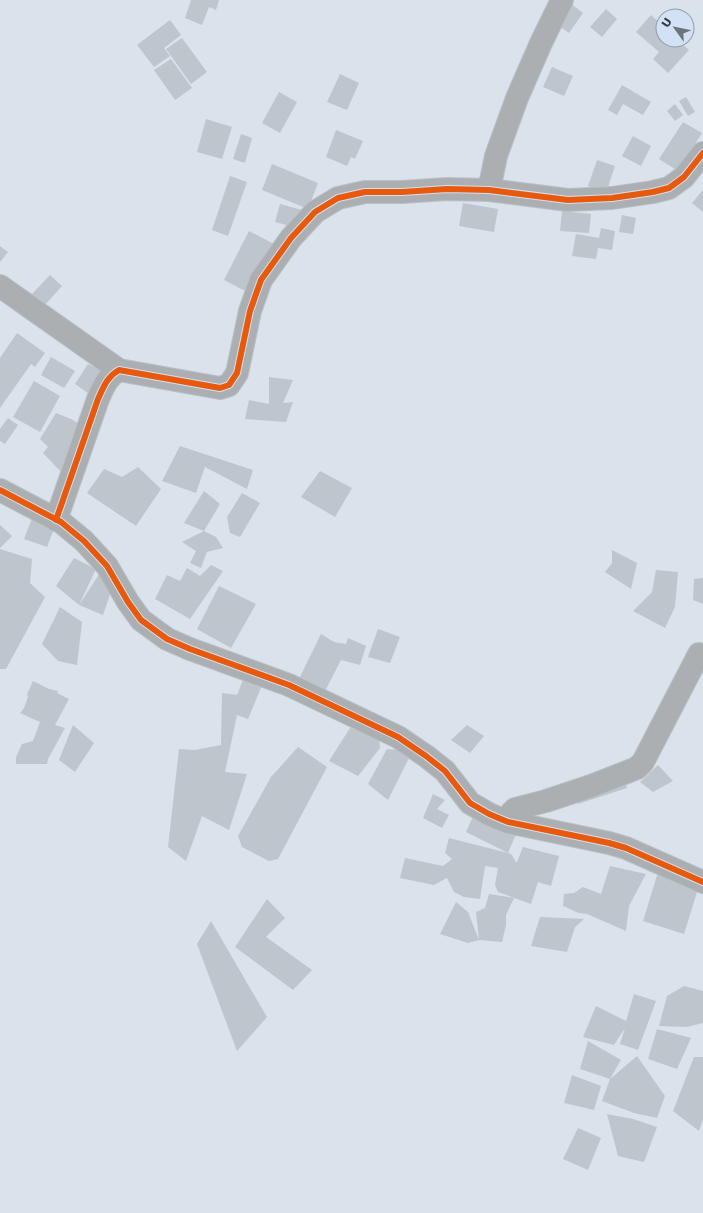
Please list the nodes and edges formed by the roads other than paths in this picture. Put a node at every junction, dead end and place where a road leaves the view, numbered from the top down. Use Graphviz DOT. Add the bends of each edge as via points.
graph roads {
  1 [pos="562,0"];
  2 [pos="703,153"];
  3 [pos="489,190"];
  4 [pos="0,286"];
  5 [pos="119,370"];
  6 [pos="0,490"];
  7 [pos="56,520"];
  8 [pos="699,654"];
  9 [pos="508,822"];
  10 [pos="703,882"];
  1 -- 3 [label="street" via="517,98 496,156"];
  2 -- 3 [label="street" via="684,177 669,188 653,192 612,198 568,200"];
  3 -- 5 [label="street" via="365,192 338,198 315,212 261,280 250,310 237,373 229,385 220,388"];
  4 -- 5 [label="street"];
  5 -- 7 [label="street" via="111,374 104,386"];
  6 -- 7 [label="street"];
  7 -- 9 [label="street" via="84,541 107,566 141,620 167,639 289,686 398,737 445,772 470,803"];
  8 -- 9 [label="street" via="643,762 637,768 576,791 515,809"];
  9 -- 10 [label="street" via="626,848"];
}
